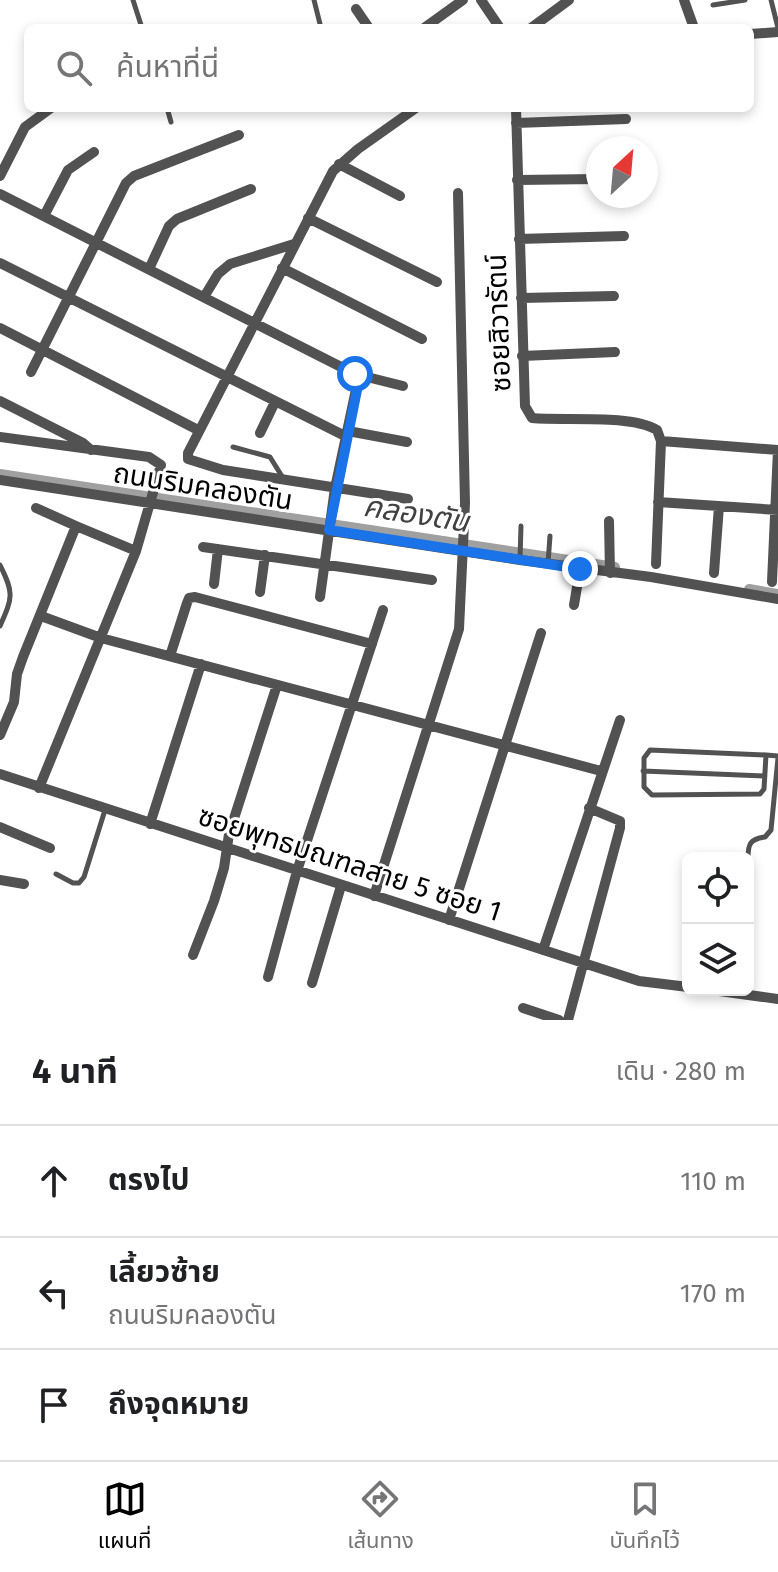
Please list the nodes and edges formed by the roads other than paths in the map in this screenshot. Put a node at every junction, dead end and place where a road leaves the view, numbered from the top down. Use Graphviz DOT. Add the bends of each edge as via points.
graph roads {
  1 [pos="133,0"];
  2 [pos="314,0"];
  3 [pos="463,0"];
  4 [pos="481,0"];
  5 [pos="569,0"];
  6 [pos="684,0"];
  7 [pos="745,0"];
  8 [pos="771,0"];
  9 [pos="713,5"];
  10 [pos="356,9"];
  11 [pos="141,24"];
  12 [pos="320,24"];
  13 [pos="366,24"];
  14 [pos="430,24"];
  15 [pos="497,24"];
  16 [pos="536,24"];
  17 [pos="693,24"];
  18 [pos="778,30"];
  19 [pos="754,33"];
  20 [pos="46,112"];
  21 [pos="168,112"];
  22 [pos="410,112"];
  23 [pos="516,112"];
  24 [pos="626,119"];
  25 [pos="171,122"];
  26 [pos="516,123"];
  27 [pos="239,135"];
  28 [pos="94,152"];
  29 [pos="339,164"];
  30 [pos="0,176"];
  31 [pos="586,179"];
  32 [pos="517,180"];
  33 [pos="251,189"];
  34 [pos="458,193"];
  35 [pos="0,194"];
  36 [pos="400,196"];
  37 [pos="44,216"];
  38 [pos="308,218"];
  39 [pos="624,236"];
  40 [pos="519,239"];
  41 [pos="96,243"];
  42 [pos="294,244"];
  43 [pos="0,263"];
  44 [pos="282,268"];
  45 [pos="149,269"];
  46 [pos="437,282"];
  47 [pos="614,296"];
  48 [pos="67,297"];
  49 [pos="204,297"];
  50 [pos="521,298"];
  51 [pos="254,322"];
  52 [pos="0,328"];
  53 [pos="422,339"];
  54 [pos="41,349"];
  55 [pos="615,352"];
  56 [pos="522,356"];
  57 [pos="31,372"];
  58 [pos="355,374"];
  59 [pos="225,377"];
  60 [pos="403,386"];
  61 [pos="0,401"];
  62 [pos="275,402"];
  63 [pos="198,430"];
  64 [pos="260,433"];
  65 [pos="347,434"];
  66 [pos="0,437"];
  67 [pos="661,441"];
  68 [pos="407,442"];
  69 [pos="233,447"];
  70 [pos="778,450"];
  71 [pos="93,451"];
  72 [pos="284,479"];
  73 [pos="0,480"];
  74 [pos="335,488"];
  75 [pos="408,499"];
  76 [pos="153,500"];
  77 [pos="658,502"];
  78 [pos="719,506"];
  79 [pos="36,508"];
  80 [pos="777,510"];
  81 [pos="609,521"];
  82 [pos="76,526"];
  83 [pos="330,526"];
  84 [pos="521,526"];
  85 [pos="550,536"];
  86 [pos="462,544"];
  87 [pos="203,547"];
  88 [pos="218,549"];
  89 [pos="136,551"];
  90 [pos="265,555"];
  91 [pos="520,558"];
  92 [pos="548,562"];
  93 [pos="325,563"];
  94 [pos="656,564"];
  95 [pos="0,565"];
  96 [pos="610,568"];
  97 [pos="580,569"];
  98 [pos="714,573"];
  99 [pos="432,580"];
  100 [pos="772,582"];
  101 [pos="214,584"];
  102 [pos="260,592"];
  103 [pos="320,597"];
  104 [pos="778,599"];
  105 [pos="574,605"];
  106 [pos="383,610"];
  107 [pos="41,616"];
  108 [pos="0,626"];
  109 [pos="541,633"];
  110 [pos="101,638"];
  111 [pos="372,644"];
  112 [pos="170,656"];
  113 [pos="201,664"];
  114 [pos="277,685"];
  115 [pos="352,704"];
  116 [pos="620,720"];
  117 [pos="430,725"];
  118 [pos="0,735"];
  119 [pos="505,745"];
  120 [pos="766,755"];
  121 [pos="778,757"];
  122 [pos="601,771"];
  123 [pos="643,771"];
  124 [pos="0,774"];
  125 [pos="765,776"];
  126 [pos="39,788"];
  127 [pos="589,808"];
  128 [pos="105,810"];
  129 [pos="150,824"];
  130 [pos="0,827"];
  131 [pos="50,848"];
  132 [pos="226,848"];
  133 [pos="748,852"];
  134 [pos="297,871"];
  135 [pos="56,874"];
  136 [pos="0,880"];
  137 [pos="24,884"];
  138 [pos="341,886"];
  139 [pos="374,896"];
  140 [pos="449,920"];
  141 [pos="543,950"];
  142 [pos="193,955"];
  143 [pos="584,963"];
  144 [pos="268,977"];
  145 [pos="312,983"];
  146 [pos="682,986"];
  147 [pos="754,996"];
  148 [pos="778,999"];
  149 [pos="523,1008"];
  150 [pos="559,1020"];
  151 [pos="568,1020"];
  1 -- 11 [label="lane"];
  2 -- 12 [label="lane"];
  3 -- 14 [label="street"];
  4 -- 15 [label="street"];
  5 -- 16 [label="street"];
  6 -- 17 [label="street"];
  7 -- 9 [label="lane"];
  8 -- 18 [label="lane"];
  10 -- 13 [label="street"];
  18 -- 19 [label="street"];
  20 -- 30 [label="street" via="25,127"];
  21 -- 25 [label="lane"];
  22 -- 29 [label="street"];
  23 -- 26 [label="street, ซอยสิวารัตน์"];
  24 -- 26 [label="street"];
  26 -- 32 [label="street, ซอยสิวารัตน์"];
  27 -- 41 [label="street" via="134,176"];
  28 -- 37 [label="street" via="68,170"];
  29 -- 36 [label="street"];
  29 -- 38 [label="street"];
  31 -- 32 [label="street"];
  32 -- 40 [label="street, ซอยสิวารัตน์"];
  33 -- 45 [label="street" via="177,219"];
  34 -- 86 [label="street"];
  35 -- 37 [label="street"];
  37 -- 41 [label="street"];
  38 -- 42 [label="street"];
  38 -- 46 [label="street"];
  39 -- 40 [label="street"];
  40 -- 50 [label="street, ซอยสิวารัตน์"];
  41 -- 45 [label="street"];
  41 -- 48 [label="street"];
  42 -- 44 [label="street"];
  42 -- 49 [label="street" via="230,264"];
  43 -- 48 [label="street"];
  44 -- 51 [label="street"];
  44 -- 53 [label="street"];
  45 -- 49 [label="street"];
  47 -- 50 [label="street"];
  48 -- 54 [label="street"];
  48 -- 59 [label="street"];
  49 -- 51 [label="street"];
  50 -- 56 [label="street, ซอยสิวารัตน์"];
  51 -- 58 [label="street"];
  51 -- 59 [label="street"];
  52 -- 54 [label="street"];
  54 -- 57 [label="street"];
  54 -- 63 [label="street"];
  55 -- 56 [label="street"];
  56 -- 67 [label="street, ซอยสิวารัตน์" via="525,406 532,418 643,425 657,430"];
  58 -- 60 [label="street"];
  58 -- 65 [label="street"];
  59 -- 62 [label="street"];
  59 -- 63 [label="street"];
  61 -- 71 [label="street"];
  62 -- 64 [label="street"];
  62 -- 65 [label="street"];
  63 -- 72 [label="street" via="188,459"];
  65 -- 68 [label="street"];
  65 -- 74 [label="street"];
  66 -- 71 [label="street"];
  67 -- 70 [label="street"];
  67 -- 77 [label="street"];
  69 -- 72 [label="lane" via="270,457"];
  70 -- 80 [label="street"];
  71 -- 76 [label="street" via="156,460 161,465"];
  72 -- 74 [label="street"];
  73 -- 76 [label="street, ถนนริมคลองตัน"];
  74 -- 75 [label="street"];
  74 -- 83 [label="street"];
  76 -- 83 [label="street, ถนนริมคลองตัน"];
  76 -- 89 [label="street"];
  77 -- 78 [label="street"];
  77 -- 94 [label="street"];
  78 -- 80 [label="street"];
  78 -- 98 [label="street"];
  79 -- 82 [label="street"];
  80 -- 100 [label="street"];
  81 -- 96 [label="street"];
  82 -- 89 [label="street"];
  82 -- 107 [label="street"];
  83 -- 86 [label="street, ถนนริมคลองตัน"];
  83 -- 93 [label="street"];
  84 -- 91 [label="lane"];
  85 -- 92 [label="lane"];
  86 -- 91 [label="street, ถนนริมคลองตัน"];
  86 -- 117 [label="street" via="459,629"];
  87 -- 88 [label="street"];
  88 -- 90 [label="street"];
  88 -- 101 [label="street"];
  89 -- 110 [label="street"];
  90 -- 93 [label="street"];
  90 -- 102 [label="street"];
  91 -- 92 [label="street, ถนนริมคลองตัน"];
  92 -- 97 [label="street, ถนนริมคลองตัน"];
  93 -- 99 [label="street"];
  93 -- 103 [label="street"];
  95 -- 108 [label="lane" via="11,600"];
  96 -- 97 [label="street, ถนนริมคลองตัน"];
  96 -- 104 [label="street, ถนนริมคลองตัน"];
  97 -- 105 [label="street"];
  106 -- 111 [label="street"];
  107 -- 110 [label="street"];
  107 -- 118 [label="street"];
  109 -- 119 [label="street"];
  110 -- 112 [label="street"];
  110 -- 126 [label="street"];
  111 -- 112 [label="street" via="195,597 189,598"];
  111 -- 115 [label="street"];
  112 -- 113 [label="street"];
  113 -- 114 [label="street"];
  113 -- 129 [label="street"];
  114 -- 115 [label="street"];
  114 -- 132 [label="street"];
  115 -- 117 [label="street"];
  115 -- 134 [label="street"];
  116 -- 122 [label="street"];
  117 -- 119 [label="street"];
  117 -- 139 [label="street"];
  119 -- 122 [label="street"];
  119 -- 140 [label="street"];
  120 -- 121 [label="lane"];
  120 -- 123 [label="lane" via="650,750"];
  120 -- 125 [label="lane"];
  121 -- 133 [label="lane" via="771,830 754,838"];
  122 -- 127 [label="street"];
  123 -- 125 [label="lane"];
  123 -- 125 [label="lane" via="644,787 652,795 753,796 764,789"];
  124 -- 126 [label="street, ซอยพุทธมณฑลสาย 5 ซอย 1"];
  126 -- 128 [label="street, ซอยพุทธมณฑลสาย 5 ซอย 1"];
  127 -- 141 [label="street"];
  127 -- 143 [label="street" via="616,818 620,828"];
  128 -- 129 [label="street, ซอยพุทธมณฑลสาย 5 ซอย 1"];
  128 -- 135 [label="lane" via="84,877 73,883"];
  129 -- 132 [label="street, ซอยพุทธมณฑลสาย 5 ซอย 1"];
  130 -- 131 [label="street"];
  132 -- 134 [label="street, ซอยพุทธมณฑลสาย 5 ซอย 1"];
  132 -- 142 [label="street"];
  134 -- 138 [label="street, ซอยพุทธมณฑลสาย 5 ซอย 1"];
  134 -- 144 [label="street"];
  136 -- 137 [label="street"];
  138 -- 139 [label="street, ซอยพุทธมณฑลสาย 5 ซอย 1"];
  138 -- 145 [label="street"];
  139 -- 140 [label="street, ซอยพุทธมณฑลสาย 5 ซอย 1"];
  140 -- 141 [label="street, ซอยพุทธมณฑลสาย 5 ซอย 1"];
  141 -- 143 [label="street, ซอยพุทธมณฑลสาย 5 ซอย 1"];
  143 -- 146 [label="street, ซอยพุทธมณฑลสาย 5 ซอย 1" via="639,981"];
  143 -- 151 [label="street"];
  147 -- 148 [label="street"];
  149 -- 150 [label="street"];
}
